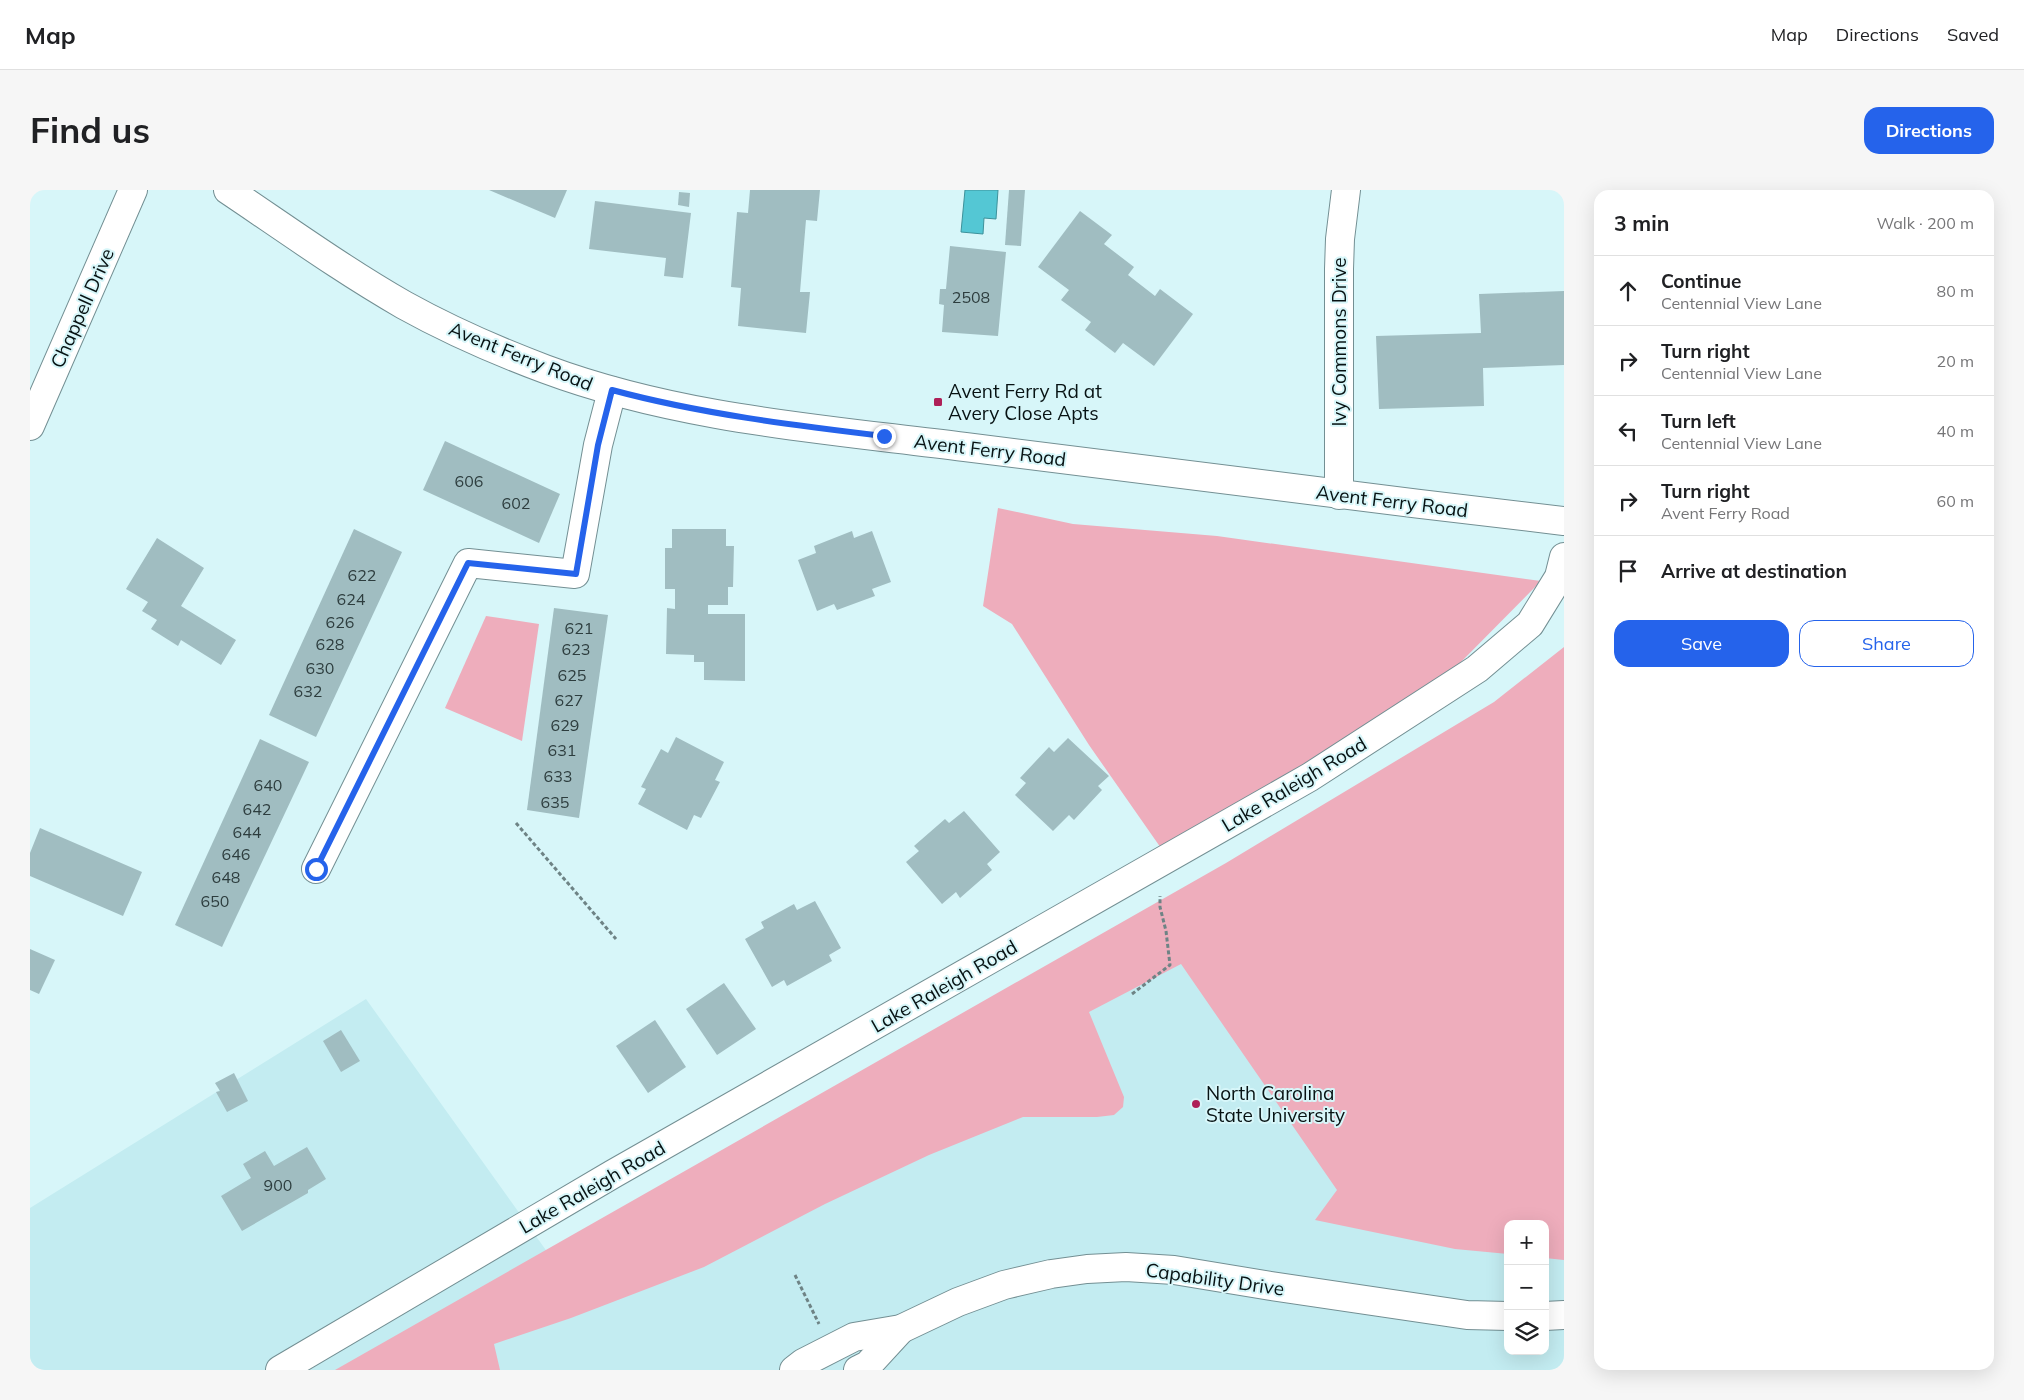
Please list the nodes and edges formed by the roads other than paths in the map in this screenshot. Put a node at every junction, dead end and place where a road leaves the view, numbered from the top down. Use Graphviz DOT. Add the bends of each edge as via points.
graph roads {
  1 [pos="133,190"];
  2 [pos="228,190"];
  3 [pos="1346,190"];
  4 [pos="612,390"];
  5 [pos="30,426"];
  6 [pos="1340,495"];
  7 [pos="1564,521"];
  8 [pos="1564,557"];
  9 [pos="316,869"];
  10 [pos="1564,1315"];
  11 [pos="1504,1316"];
  12 [pos="1549,1316"];
  13 [pos="901,1329"];
  14 [pos="280,1370"];
  15 [pos="794,1370"];
  16 [pos="858,1370"];
  1 -- 5 [label="street, Chappell Drive"];
  2 -- 4 [label="street, Avent Ferry Road" via="336,262 443,326 545,370"];
  3 -- 6 [label="street, Ivy Commons Drive" via="1339,269"];
  4 -- 6 [label="street, Avent Ferry Road" via="726,416"];
  4 -- 9 [label="street" via="598,445 576,574 468,563"];
  6 -- 7 [label="street, Avent Ferry Road"];
  8 -- 14 [label="street, Lake Raleigh Road" via="1560,577 1530,624 1478,669 1310,777 613,1174"];
  10 -- 12 [label="street"];
  11 -- 13 [label="street, Capability Drive" via="1467,1315 1174,1270 1126,1267 1050,1274 1004,1285"];
  13 -- 15 [label="street, Capability Drive" via="854,1337 803,1362"];
  13 -- 16 [label="street, Capability Drive" via="868,1365"];
}
